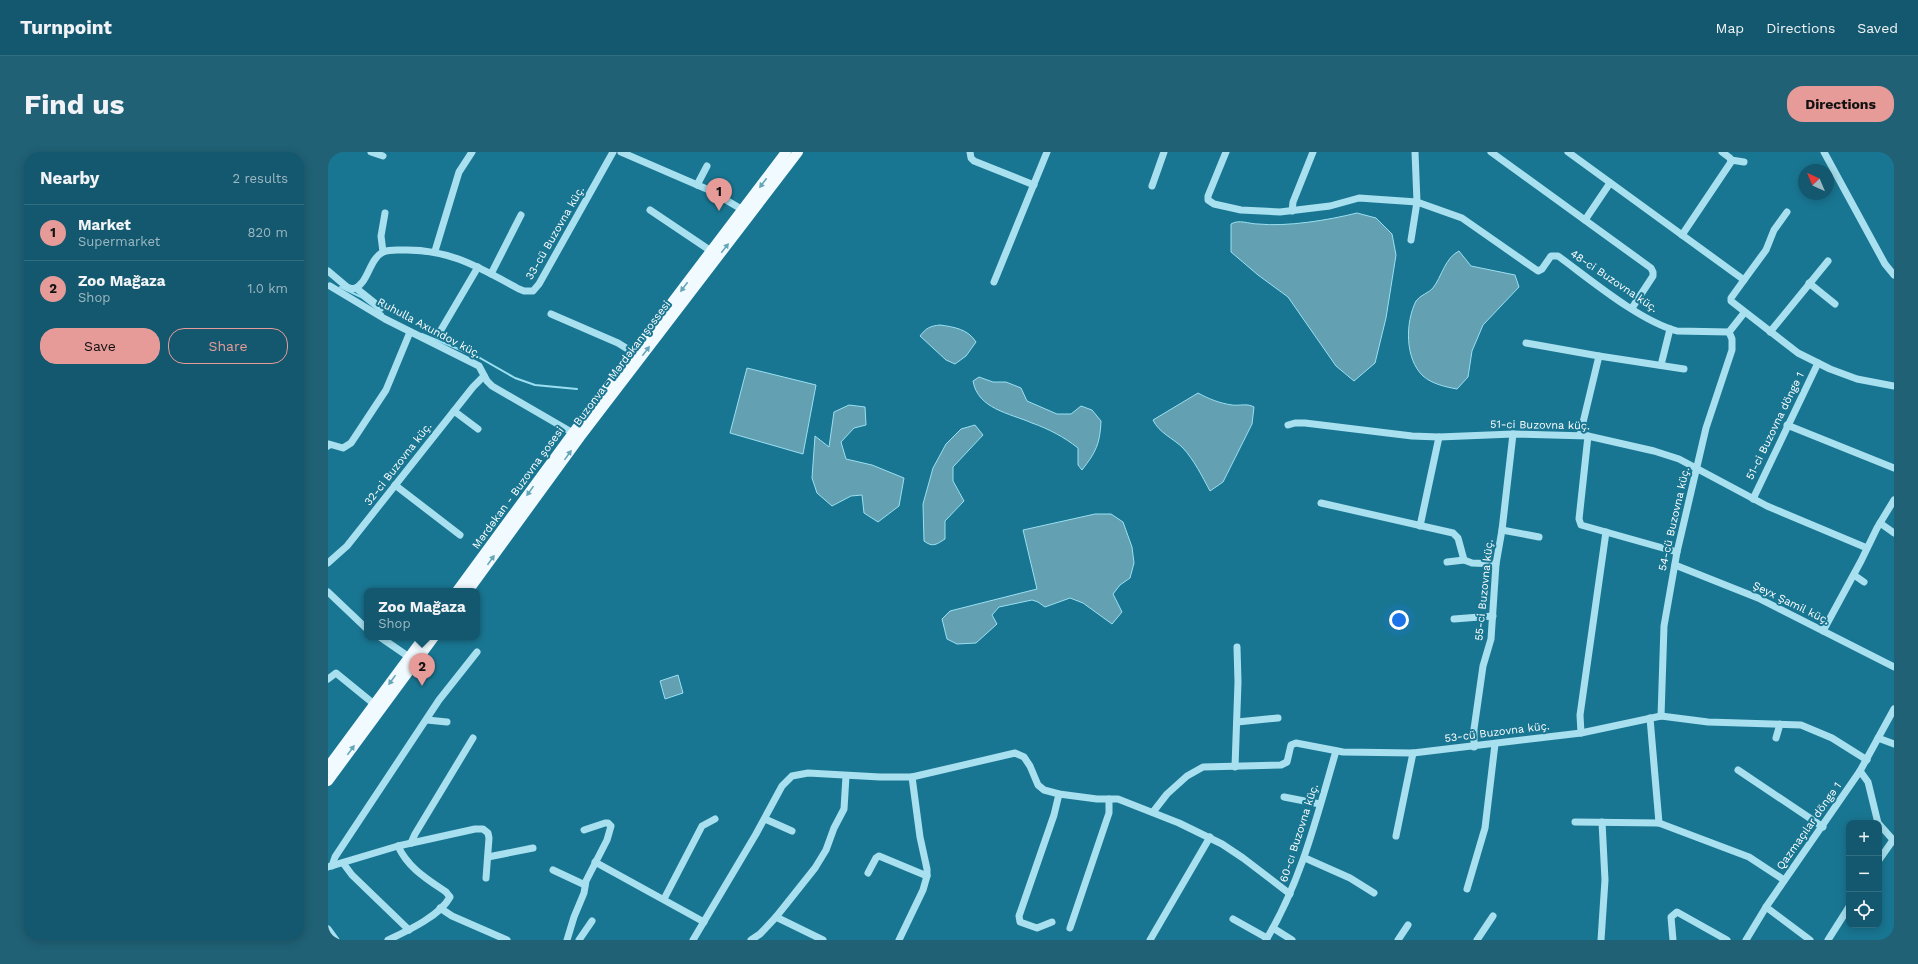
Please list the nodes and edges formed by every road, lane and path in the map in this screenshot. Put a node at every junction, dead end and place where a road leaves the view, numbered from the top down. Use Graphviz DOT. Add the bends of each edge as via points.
graph roads {
  1 [pos="371,152"];
  2 [pos="613,152"];
  3 [pos="620,152"];
  4 [pos="786,152"];
  5 [pos="798,152"];
  6 [pos="970,152"];
  7 [pos="1047,152"];
  8 [pos="1164,152"];
  9 [pos="1226,152"];
  10 [pos="1313,152"];
  11 [pos="1415,152"];
  12 [pos="1491,152"];
  13 [pos="1568,152"];
  14 [pos="1722,152"];
  15 [pos="1824,152"];
  16 [pos="469,153"];
  17 [pos="383,156"];
  18 [pos="1731,160"];
  19 [pos="1744,162"];
  20 [pos="707,166"];
  21 [pos="1610,183"];
  22 [pos="696,184"];
  23 [pos="1034,186"];
  24 [pos="1152,186"];
  25 [pos="1417,202"];
  26 [pos="650,210"];
  27 [pos="743,210"];
  28 [pos="1292,211"];
  29 [pos="1787,212"];
  30 [pos="385,213"];
  31 [pos="521,215"];
  32 [pos="1585,220"];
  33 [pos="1682,235"];
  34 [pos="1411,240"];
  35 [pos="435,251"];
  36 [pos="711,251"];
  37 [pos="383,252"];
  38 [pos="1828,261"];
  39 [pos="478,267"];
  40 [pos="328,271"];
  41 [pos="490,274"];
  42 [pos="1894,275"];
  43 [pos="335,278"];
  44 [pos="1744,280"];
  45 [pos="994,282"];
  46 [pos="1808,283"];
  47 [pos="329,288"];
  48 [pos="356,288"];
  49 [pos="1835,304"];
  50 [pos="382,308"];
  51 [pos="1632,308"];
  52 [pos="1744,313"];
  53 [pos="551,314"];
  54 [pos="1670,329"];
  55 [pos="410,332"];
  56 [pos="1729,332"];
  57 [pos="1770,332"];
  58 [pos="438,335"];
  59 [pos="1526,343"];
  60 [pos="634,353"];
  61 [pos="1599,356"];
  62 [pos="1818,363"];
  63 [pos="1661,365"];
  64 [pos="1684,369"];
  65 [pos="484,376"];
  66 [pos="1894,386"];
  67 [pos="454,411"];
  68 [pos="1288,425"];
  69 [pos="1787,425"];
  70 [pos="478,429"];
  71 [pos="573,433"];
  72 [pos="1513,434"];
  73 [pos="1580,435"];
  74 [pos="1588,436"];
  75 [pos="1439,437"];
  76 [pos="328,445"];
  77 [pos="1894,468"];
  78 [pos="1697,469"];
  79 [pos="395,485"];
  80 [pos="1753,499"];
  81 [pos="1894,500"];
  82 [pos="1321,503"];
  83 [pos="1880,523"];
  84 [pos="1420,526"];
  85 [pos="1502,530"];
  86 [pos="1606,532"];
  87 [pos="1894,533"];
  88 [pos="460,536"];
  89 [pos="1539,537"];
  90 [pos="1867,548"];
  91 [pos="1677,552"];
  92 [pos="1464,560"];
  93 [pos="1447,562"];
  94 [pos="328,563"];
  95 [pos="1496,564"];
  96 [pos="1675,565"];
  97 [pos="1854,575"];
  98 [pos="1864,582"];
  99 [pos="459,588"];
  100 [pos="470,588"];
  101 [pos="328,592"];
  102 [pos="1493,616"];
  103 [pos="1454,618"];
  104 [pos="364,626"];
  105 [pos="1823,630"];
  106 [pos="384,640"];
  107 [pos="422,640"];
  108 [pos="432,640"];
  109 [pos="1237,647"];
  110 [pos="477,652"];
  111 [pos="409,657"];
  112 [pos="1894,667"];
  113 [pos="328,680"];
  114 [pos="374,704"];
  115 [pos="1894,709"];
  116 [pos="1661,716"];
  117 [pos="1278,718"];
  118 [pos="1650,718"];
  119 [pos="428,720"];
  120 [pos="447,722"];
  121 [pos="1237,722"];
  122 [pos="1780,724"];
  123 [pos="1581,733"];
  124 [pos="473,738"];
  125 [pos="1776,738"];
  126 [pos="1878,738"];
  127 [pos="1495,744"];
  128 [pos="1894,744"];
  129 [pos="1474,747"];
  130 [pos="1336,751"];
  131 [pos="1413,753"];
  132 [pos="1867,760"];
  133 [pos="328,767"];
  134 [pos="1235,767"];
  135 [pos="1738,770"];
  136 [pos="1860,771"];
  137 [pos="846,776"];
  138 [pos="912,777"];
  139 [pos="328,781"];
  140 [pos="1059,794"];
  141 [pos="1284,797"];
  142 [pos="1109,799"];
  143 [pos="1320,804"];
  144 [pos="1153,812"];
  145 [pos="714,819"];
  146 [pos="765,819"];
  147 [pos="1878,820"];
  148 [pos="1575,822"];
  149 [pos="1602,822"];
  150 [pos="1659,823"];
  151 [pos="1824,826"];
  152 [pos="1882,827"];
  153 [pos="584,830"];
  154 [pos="792,831"];
  155 [pos="1396,836"];
  156 [pos="1210,837"];
  157 [pos="1894,841"];
  158 [pos="411,843"];
  159 [pos="398,846"];
  160 [pos="533,848"];
  161 [pos="1882,856"];
  162 [pos="488,857"];
  163 [pos="1305,858"];
  164 [pos="595,862"];
  165 [pos="343,863"];
  166 [pos="330,867"];
  167 [pos="553,870"];
  168 [pos="868,873"];
  169 [pos="927,876"];
  170 [pos="486,878"];
  171 [pos="1784,880"];
  172 [pos="585,885"];
  173 [pos="1467,889"];
  174 [pos="1374,893"];
  175 [pos="1290,894"];
  176 [pos="664,899"];
  177 [pos="1766,907"];
  178 [pos="440,908"];
  179 [pos="1846,912"];
  180 [pos="1493,916"];
  181 [pos="776,917"];
  182 [pos="1233,919"];
  183 [pos="592,921"];
  184 [pos="704,922"];
  185 [pos="1052,922"];
  186 [pos="1408,925"];
  187 [pos="1070,928"];
  188 [pos="1273,928"];
  189 [pos="328,929"];
  190 [pos="409,930"];
  191 [pos="1266,939"];
  192 [pos="336,940"];
  193 [pos="388,940"];
  194 [pos="507,940"];
  195 [pos="567,940"];
  196 [pos="579,940"];
  197 [pos="693,940"];
  198 [pos="751,940"];
  199 [pos="823,940"];
  200 [pos="899,940"];
  201 [pos="1150,940"];
  202 [pos="1292,940"];
  203 [pos="1398,940"];
  204 [pos="1477,940"];
  205 [pos="1601,940"];
  206 [pos="1673,940"];
  207 [pos="1727,940"];
  208 [pos="1746,940"];
  209 [pos="1810,940"];
  210 [pos="1828,940"];
  1 -- 17 [label="street"];
  2 -- 41 [label="street, 33-cü Buzovna küç." via="533,291 524,291"];
  3 -- 22 [label="street"];
  4 -- 27 [label="main road, Mərdəkan - Buzovna şosesi, one-way"];
  100 -- 5 [label="main road, Buzonva - Mərdəkan şossesi, one-way" via="580,437"];
  6 -- 23 [label="street" via="974,161"];
  7 -- 23 [label="street"];
  8 -- 24 [label="street"];
  9 -- 28 [label="street, 48-ci Buzovna küç." via="1208,200 1250,211"];
  10 -- 28 [label="street" via="1293,202"];
  11 -- 25 [label="street"];
  12 -- 32 [label="street"];
  13 -- 21 [label="street"];
  14 -- 18 [label="street"];
  15 -- 42 [label="street" via="1885,264"];
  16 -- 35 [label="street" via="459,172"];
  18 -- 19 [label="street"];
  18 -- 33 [label="street"];
  20 -- 22 [label="street"];
  21 -- 32 [label="street"];
  21 -- 33 [label="street"];
  22 -- 27 [label="street" via="722,196"];
  23 -- 45 [label="street"];
  25 -- 28 [label="street, 48-ci Buzovna küç." via="1359,198 1330,206"];
  25 -- 34 [label="street"];
  25 -- 51 [label="street, 48-ci Buzovna küç." via="1462,218 1538,271 1551,256 1558,256"];
  26 -- 36 [label="street"];
  27 -- 36 [label="main road, Mərdəkan - Buzovna şosesi"];
  29 -- 44 [label="street" via="1774,230 1766,250"];
  30 -- 37 [label="street" via="381,236"];
  31 -- 41 [label="street"];
  32 -- 51 [label="street" via="1653,272 1653,276"];
  33 -- 44 [label="street"];
  35 -- 37 [label="street, 33-cü Buzovna küç."];
  35 -- 39 [label="street, 33-cü Buzovna küç."];
  36 -- 60 [label="main road, Mərdəkan - Buzovna şosesi, one-way"];
  37 -- 48 [label="street" via="375,259"];
  38 -- 46 [label="street"];
  39 -- 41 [label="street, 33-cü Buzovna küç."];
  39 -- 58 [label="street"];
  40 -- 43 [label="street"];
  43 -- 47 [label="street"];
  43 -- 48 [label="street" via="350,288"];
  44 -- 52 [label="street" via="1731,301"];
  46 -- 49 [label="street"];
  46 -- 57 [label="street"];
  47 -- 55 [label="street, Ruhulla Axundov küç."];
  48 -- 50 [label="street"];
  51 -- 54 [label="street, 48-ci Buzovna küç."];
  52 -- 56 [label="street"];
  52 -- 57 [label="street"];
  53 -- 60 [label="street" via="618,343"];
  54 -- 56 [label="street, 48-ci Buzovna küç."];
  54 -- 63 [label="street"];
  55 -- 65 [label="street, Ruhulla Axundov küç." via="479,366"];
  55 -- 76 [label="street" via="386,390 351,444 343,448"];
  56 -- 78 [label="street, 54-cü Buzovna küç." via="1732,350 1708,422"];
  57 -- 62 [label="street" via="1789,347"];
  59 -- 61 [label="street"];
  60 -- 71 [label="main road, Mərdəkan - Buzovna şosesi"];
  61 -- 63 [label="street"];
  61 -- 73 [label="street"];
  62 -- 66 [label="street" via="1857,379"];
  62 -- 69 [label="street, 51-ci Buzovna döngə 1"];
  63 -- 64 [label="street"];
  65 -- 67 [label="street, 32-ci Buzovna küç."];
  65 -- 71 [label="street, Ruhulla Axundov küç." via="492,386"];
  67 -- 70 [label="street"];
  67 -- 79 [label="street, 32-ci Buzovna küç."];
  68 -- 75 [label="street, 51-ci Buzovna küç." via="1305,423 1391,434"];
  69 -- 77 [label="street"];
  69 -- 80 [label="street, 51-ci Buzovna döngə 1"];
  71 -- 99 [label="main road, Mərdəkan - Buzovna şosesi, one-way"];
  72 -- 73 [label="street, 51-ci Buzovna küç."];
  72 -- 75 [label="street, 51-ci Buzovna küç."];
  72 -- 85 [label="street, 55-ci Buzovna küç."];
  73 -- 74 [label="street, 51-ci Buzovna küç."];
  74 -- 78 [label="street, 51-ci Buzovna küç." via="1666,454"];
  74 -- 86 [label="street" via="1579,522 1584,526"];
  75 -- 84 [label="street"];
  78 -- 80 [label="street, 51-ci Buzovna küç."];
  78 -- 91 [label="street, 54-cü Buzovna küç."];
  79 -- 88 [label="street"];
  79 -- 94 [label="street, 32-ci Buzovna küç." via="347,546"];
  80 -- 90 [label="street, 51-ci Buzovna küç."];
  81 -- 83 [label="street"];
  82 -- 84 [label="street"];
  83 -- 87 [label="street"];
  83 -- 90 [label="street"];
  84 -- 92 [label="street" via="1456,535"];
  85 -- 89 [label="street"];
  85 -- 95 [label="street, 55-ci Buzovna küç."];
  86 -- 91 [label="street"];
  86 -- 123 [label="street" via="1580,716"];
  90 -- 97 [label="street"];
  91 -- 96 [label="street, 54-cü Buzovna küç."];
  92 -- 93 [label="street"];
  92 -- 95 [label="street"];
  95 -- 102 [label="street, 55-ci Buzovna küç."];
  96 -- 105 [label="street, Şeyx Şamil küç." via="1758,598"];
  96 -- 116 [label="street, 54-cü Buzovna küç." via="1664,626"];
  97 -- 98 [label="street"];
  97 -- 105 [label="street"];
  101 -- 104 [label="street"];
  102 -- 103 [label="street"];
  102 -- 129 [label="street, 55-ci Buzovna küç." via="1491,644 1484,660 1474,729"];
  105 -- 112 [label="street, Şeyx Şamil küç."];
  106 -- 111 [label="street"];
  107 -- 111 [label="main road"];
  139 -- 108 [label="main road, one-way"];
  109 -- 121 [label="street"];
  110 -- 119 [label="street" via="439,700"];
  111 -- 114 [label="main road, one-way"];
  113 -- 114 [label="street" via="336,673"];
  114 -- 133 [label="main road"];
  115 -- 126 [label="street, Qazmaçılar döngə 1"];
  116 -- 118 [label="street, 53-cü Buzovna küç."];
  116 -- 122 [label="street, 53-cü Buzovna küç." via="1708,722"];
  117 -- 121 [label="street"];
  118 -- 123 [label="street, 53-cü Buzovna küç."];
  118 -- 150 [label="street"];
  119 -- 120 [label="street"];
  119 -- 166 [label="street"];
  121 -- 134 [label="street"];
  122 -- 125 [label="street"];
  122 -- 132 [label="street, 53-cü Buzovna küç." via="1812,728 1844,744"];
  123 -- 127 [label="street, 53-cü Buzovna küç."];
  124 -- 158 [label="street"];
  126 -- 128 [label="street"];
  126 -- 132 [label="street, Qazmaçılar döngə 1"];
  127 -- 129 [label="street, 53-cü Buzovna küç."];
  127 -- 173 [label="street" via="1485,828"];
  129 -- 131 [label="street, 53-cü Buzovna küç."];
  130 -- 131 [label="street, 53-cü Buzovna küç."];
  130 -- 134 [label="street, 53-cü Buzovna küç." via="1296,743 1291,746 1289,759 1284,764"];
  130 -- 143 [label="street, 60-cı Buzovna küç."];
  131 -- 155 [label="street"];
  132 -- 136 [label="street, Qazmaçılar döngə 1"];
  134 -- 144 [label="street, 53-cü Buzovna küç." via="1211,766 1195,770 1167,794"];
  135 -- 151 [label="street"];
  136 -- 147 [label="street" via="1868,782"];
  136 -- 151 [label="street, Qazmaçılar döngə 1"];
  137 -- 138 [label="street"];
  137 -- 146 [label="street" via="808,773 792,776 782,786"];
  137 -- 181 [label="street" via="844,808 826,850"];
  138 -- 140 [label="street" via="1018,754 1027,760 1041,788"];
  138 -- 169 [label="street"];
  140 -- 142 [label="street"];
  140 -- 185 [label="street" via="1019,916 1020,922 1037,928"];
  141 -- 143 [label="street"];
  142 -- 144 [label="street" via="1122,800"];
  142 -- 187 [label="street" via="1109,813"];
  143 -- 163 [label="street, 60-cı Buzovna küç."];
  144 -- 156 [label="street"];
  145 -- 176 [label="street" via="702,826"];
  146 -- 154 [label="street"];
  146 -- 184 [label="street"];
  148 -- 149 [label="street"];
  149 -- 150 [label="street"];
  149 -- 205 [label="street" via="1605,880"];
  150 -- 171 [label="street" via="1750,857"];
  151 -- 171 [label="street, Qazmaçılar döngə 1"];
  152 -- 157 [label="street"];
  153 -- 164 [label="street" via="608,822 611,826"];
  156 -- 175 [label="street" via="1243,858"];
  156 -- 201 [label="street"];
  157 -- 161 [label="street"];
  158 -- 159 [label="street"];
  158 -- 162 [label="street" via="483,829 489,838"];
  159 -- 165 [label="street"];
  159 -- 178 [label="street" via="410,865 450,895 448,901"];
  160 -- 162 [label="street"];
  162 -- 170 [label="street"];
  163 -- 174 [label="street" via="1350,878"];
  163 -- 175 [label="street, 60-cı Buzovna küç."];
  164 -- 172 [label="street"];
  164 -- 176 [label="street"];
  165 -- 166 [label="street"];
  165 -- 190 [label="street" via="352,875"];
  167 -- 172 [label="street"];
  168 -- 169 [label="street" via="879,856"];
  169 -- 200 [label="street"];
  171 -- 177 [label="street, Qazmaçılar döngə 1"];
  172 -- 195 [label="street"];
  175 -- 188 [label="street, 60-cı Buzovna küç."];
  176 -- 184 [label="street"];
  177 -- 208 [label="street, Qazmaçılar döngə 1"];
  177 -- 209 [label="street"];
  178 -- 190 [label="street"];
  178 -- 194 [label="street" via="452,916"];
  179 -- 210 [label="street"];
  180 -- 204 [label="street"];
  181 -- 198 [label="street"];
  181 -- 199 [label="street"];
  182 -- 191 [label="street"];
  183 -- 196 [label="street"];
  184 -- 197 [label="street"];
  186 -- 203 [label="street"];
  188 -- 191 [label="street, 60-cı Buzovna küç."];
  188 -- 202 [label="street"];
  189 -- 192 [label="street"];
  190 -- 193 [label="street"];
  206 -- 207 [label="street" via="1671,917 1677,912"];
}
